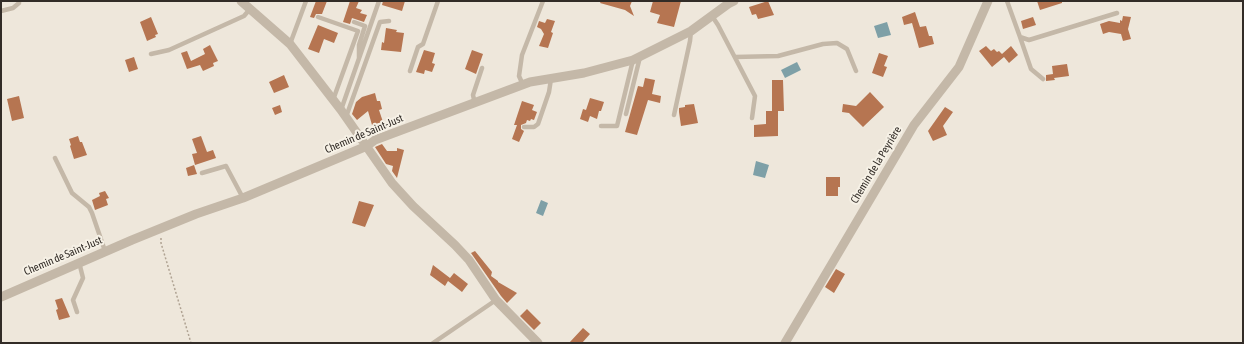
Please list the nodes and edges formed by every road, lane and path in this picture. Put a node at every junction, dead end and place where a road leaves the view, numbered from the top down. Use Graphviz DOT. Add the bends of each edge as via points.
graph roads {
  1 [pos="19,1"];
  2 [pos="242,1"];
  3 [pos="306,1"];
  4 [pos="379,1"];
  5 [pos="438,1"];
  6 [pos="543,1"];
  7 [pos="734,1"];
  8 [pos="988,1"];
  9 [pos="1007,1"];
  10 [pos="250,8"];
  11 [pos="1,11"];
  12 [pos="1117,13"];
  13 [pos="712,16"];
  14 [pos="318,17"];
  15 [pos="389,21"];
  16 [pos="354,22"];
  17 [pos="691,32"];
  18 [pos="1020,37"];
  19 [pos="290,44"];
  20 [pos="151,54"];
  21 [pos="735,57"];
  22 [pos="636,58"];
  23 [pos="359,61"];
  24 [pos="482,68"];
  25 [pos="410,70"];
  26 [pos="856,71"];
  27 [pos="551,78"];
  28 [pos="1043,79"];
  29 [pos="523,85"];
  30 [pos="334,100"];
  31 [pos="475,104"];
  32 [pos="344,114"];
  33 [pos="626,114"];
  34 [pos="674,115"];
  35 [pos="752,118"];
  36 [pos="601,126"];
  37 [pos="524,127"];
  38 [pos="367,146"];
  39 [pos="55,158"];
  40 [pos="202,173"];
  41 [pos="243,198"];
  42 [pos="161,228"];
  43 [pos="105,251"];
  44 [pos="79,262"];
  45 [pos="1,297"];
  46 [pos="496,300"];
  47 [pos="77,312"];
  48 [pos="191,343"];
  49 [pos="433,343"];
  50 [pos="538,343"];
  51 [pos="785,343"];
  1 -- 11 [label="lane" via="12,8"];
  2 -- 10 [label="street"];
  3 -- 19 [label="lane"];
  4 -- 23 [label="lane"];
  5 -- 25 [label="lane" via="423,44 418,47"];
  6 -- 29 [label="lane" via="522,55 520,76"];
  7 -- 13 [label="street, Chemin de Saint-Just"];
  8 -- 51 [label="street, Chemin de la Peyrière" via="959,67 914,125"];
  9 -- 18 [label="lane"];
  10 -- 19 [label="street"];
  10 -- 20 [label="lane" via="244,16 170,50"];
  12 -- 18 [label="lane" via="1029,40"];
  13 -- 17 [label="street, Chemin de Saint-Just"];
  13 -- 21 [label="lane"];
  14 -- 30 [label="lane" via="358,31"];
  15 -- 32 [label="lane" via="380,22"];
  16 -- 23 [label="lane" via="365,26 359,45"];
  17 -- 22 [label="street, Chemin de Saint-Just"];
  17 -- 34 [label="lane"];
  18 -- 28 [label="lane" via="1031,69"];
  19 -- 30 [label="street"];
  21 -- 26 [label="lane" via="778,56 823,44 837,43 847,49"];
  21 -- 35 [label="lane" via="756,96"];
  22 -- 27 [label="street, Chemin de Saint-Just" via="584,73"];
  22 -- 33 [label="lane"];
  22 -- 36 [label="lane" via="617,126"];
  23 -- 32 [label="lane"];
  24 -- 31 [label="lane" via="473,95"];
  27 -- 29 [label="street, Chemin de Saint-Just"];
  27 -- 37 [label="lane" via="538,124 534,127"];
  29 -- 31 [label="street, Chemin de Saint-Just"];
  30 -- 32 [label="street"];
  31 -- 38 [label="street, Chemin de Saint-Just" via="375,140"];
  32 -- 38 [label="street"];
  38 -- 41 [label="street, Chemin de Saint-Just"];
  38 -- 46 [label="street" via="392,182 413,206 468,260"];
  39 -- 43 [label="lane" via="72,192 89,207"];
  40 -- 41 [label="lane" via="226,166"];
  41 -- 42 [label="street, Chemin de Saint-Just"];
  42 -- 43 [label="street, Chemin de Saint-Just"];
  42 -- 48 [label="path" via="161,243"];
  43 -- 44 [label="street, Chemin de Saint-Just"];
  44 -- 45 [label="street, Chemin de Saint-Just"];
  44 -- 47 [label="lane" via="83,278 73,300"];
  46 -- 49 [label="lane"];
  46 -- 50 [label="street"];
}
